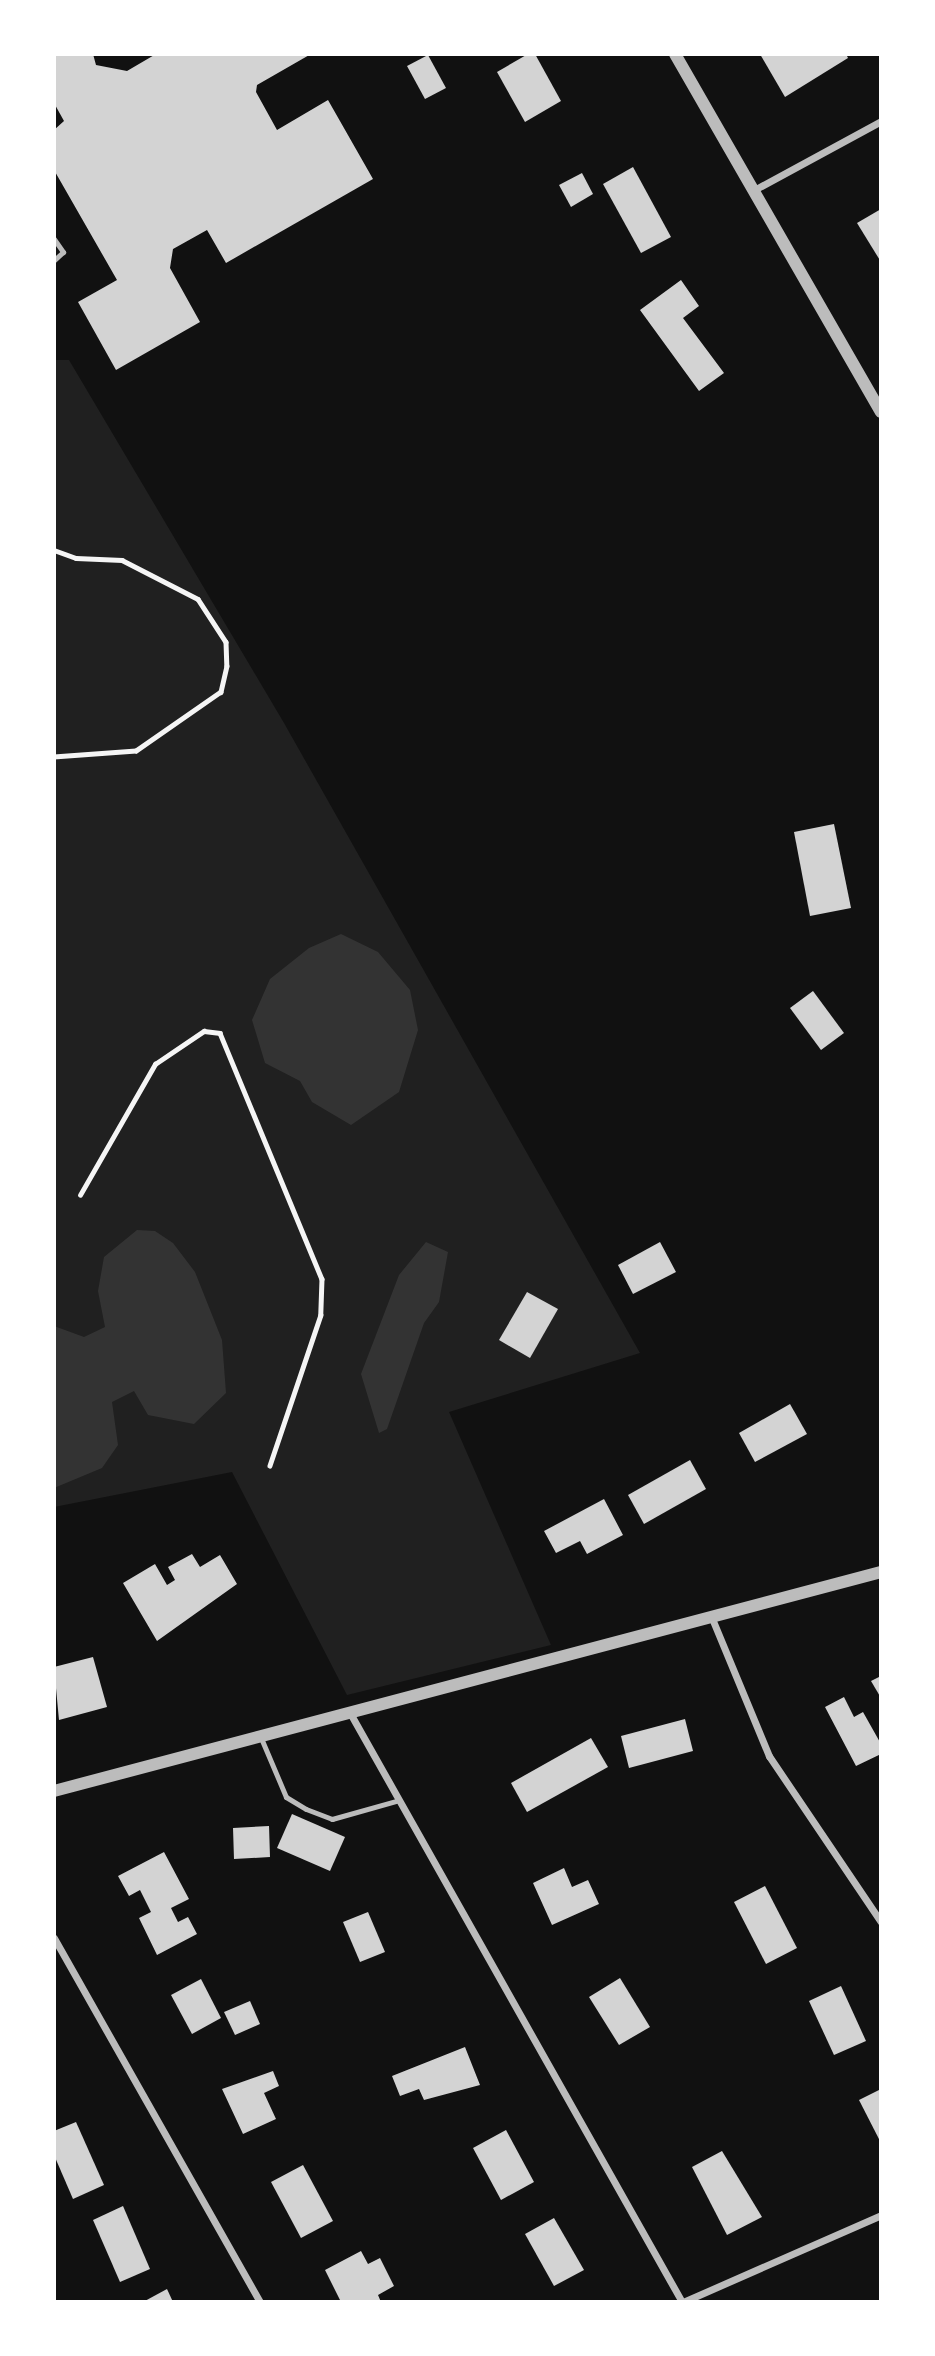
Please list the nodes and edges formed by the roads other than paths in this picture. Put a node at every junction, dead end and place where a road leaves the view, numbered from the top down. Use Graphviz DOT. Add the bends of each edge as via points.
graph roads {
  1 [pos="675,54"];
  2 [pos="881,121"];
  3 [pos="754,190"];
  4 [pos="54,239"];
  5 [pos="54,260"];
  6 [pos="881,412"];
  7 [pos="881,1572"];
  8 [pos="711,1616"];
  9 [pos="351,1713"];
  10 [pos="261,1736"];
  11 [pos="54,1791"];
  12 [pos="396,1801"];
  13 [pos="881,1922"];
  14 [pos="54,1938"];
  15 [pos="881,2215"];
  16 [pos="260,2302"];
  17 [pos="683,2302"];
  1 -- 3 [label="street"];
  2 -- 3 [label="street"];
  3 -- 6 [label="street"];
  4 -- 5 [label="lane" via="63,252"];
  7 -- 8 [label="street"];
  8 -- 9 [label="street"];
  8 -- 13 [label="street" via="769,1756"];
  9 -- 10 [label="street"];
  9 -- 12 [label="street"];
  10 -- 11 [label="street"];
  10 -- 12 [label="lane" via="281,1789 306,1809 332,1819"];
  12 -- 17 [label="street"];
  14 -- 16 [label="street"];
  15 -- 17 [label="street"];
}
